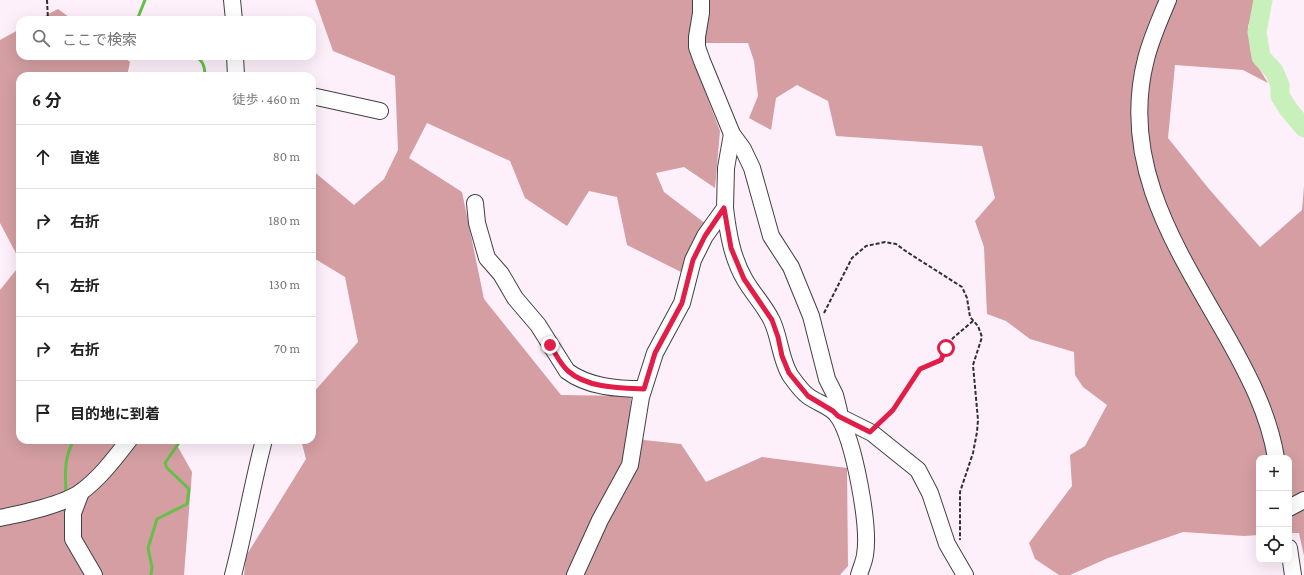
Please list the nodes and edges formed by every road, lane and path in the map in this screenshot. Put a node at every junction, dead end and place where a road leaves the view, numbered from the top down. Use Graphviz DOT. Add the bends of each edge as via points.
graph roads {
  1 [pos="47,0"];
  2 [pos="232,0"];
  3 [pos="701,0"];
  4 [pos="1168,0"];
  5 [pos="48,16"];
  6 [pos="234,16"];
  7 [pos="236,60"];
  8 [pos="236,72"];
  9 [pos="316,97"];
  10 [pos="380,111"];
  11 [pos="732,134"];
  12 [pos="476,203"];
  13 [pos="724,208"];
  14 [pos="973,321"];
  15 [pos="813,324"];
  16 [pos="644,389"];
  17 [pos="838,416"];
  18 [pos="870,432"];
  19 [pos="126,444"];
  20 [pos="263,444"];
  21 [pos="1275,455"];
  22 [pos="81,492"];
  23 [pos="1304,500"];
  24 [pos="1292,506"];
  25 [pos="0,518"];
  26 [pos="957,559"];
  27 [pos="1291,563"];
  28 [pos="94,575"];
  29 [pos="233,575"];
  30 [pos="575,575"];
  31 [pos="859,575"];
  32 [pos="965,575"];
  33 [pos="1292,575"];
  1 -- 5 [label="path"];
  2 -- 6 [label="street"];
  3 -- 11 [label="street" via="697,47"];
  4 -- 21 [label="street" via="1151,43 1142,77 1139,121 1144,164 1161,214 1177,248 1244,367 1264,411"];
  7 -- 8 [label="street"];
  9 -- 10 [label="street"];
  11 -- 13 [label="street" via="726,168"];
  11 -- 15 [label="street" via="752,168 771,236 791,267"];
  12 -- 16 [label="street" via="477,223 487,258 502,274 515,298 538,325 567,371 590,382 624,389"];
  13 -- 16 [label="street" via="693,260 682,303 655,353"];
  13 -- 17 [label="street" via="731,248 744,279 772,320 789,373 808,396"];
  14 -- 15 [label="path" via="968,311 966,292 962,287 896,244 885,242 866,246 852,258 828,306"];
  14 -- 18 [label="path" via="953,338 941,360 920,369 893,410"];
  14 -- 26 [label="path" via="982,337 973,365 978,420 973,453 960,492"];
  15 -- 17 [label="street" via="827,379 839,411"];
  16 -- 30 [label="street" via="630,465 600,520"];
  17 -- 18 [label="street"];
  17 -- 31 [label="street" via="854,459 859,481 866,546"];
  18 -- 26 [label="street" via="918,470 925,480 947,544"];
  19 -- 22 [label="street"];
  20 -- 29 [label="street"];
  22 -- 25 [label="street" via="67,500"];
  22 -- 28 [label="street" via="73,513 73,539"];
  23 -- 24 [label="street"];
  26 -- 32 [label="street"];
  27 -- 33 [label="street"];
}
